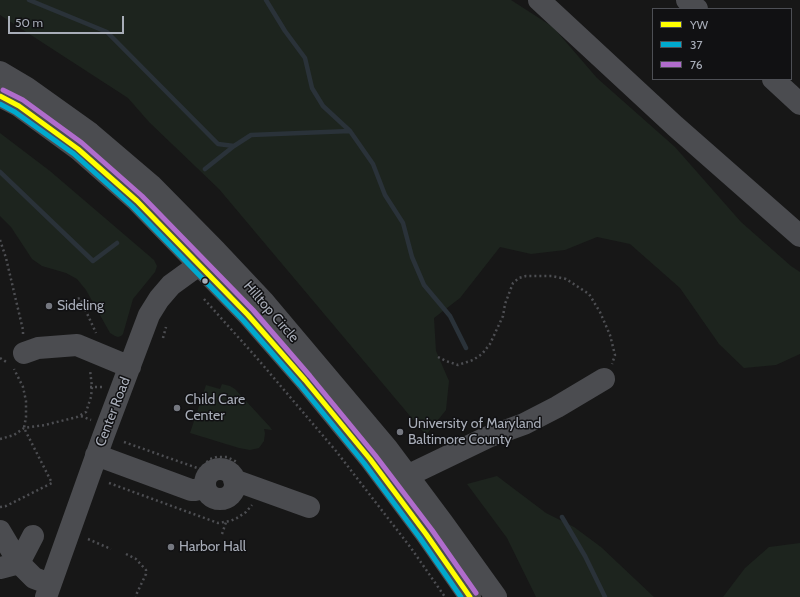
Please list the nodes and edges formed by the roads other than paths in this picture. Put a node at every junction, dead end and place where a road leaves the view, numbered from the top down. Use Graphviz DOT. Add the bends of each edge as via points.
graph roads {
  1 [pos="539,0"];
  2 [pos="687,0"];
  3 [pos="696,8"];
  4 [pos="0,72"];
  5 [pos="774,80"];
  6 [pos="0,96"];
  7 [pos="800,104"];
  8 [pos="800,236"];
  9 [pos="216,251"];
  10 [pos="199,264"];
  11 [pos="24,354"];
  12 [pos="130,367"];
  13 [pos="604,379"];
  14 [pos="96,455"];
  15 [pos="407,476"];
  16 [pos="309,507"];
  17 [pos="0,531"];
  18 [pos="33,536"];
  19 [pos="10,566"];
  20 [pos="48,591"];
  21 [pos="470,597"];
  22 [pos="496,597"];
  1 -- 8 [label="street" via="675,126"];
  2 -- 3 [label="street"];
  4 -- 9 [label="street, Hilltop Circle" via="90,133 151,185"];
  5 -- 7 [label="street"];
  6 -- 10 [label="street, Hilltop Circle" via="19,106 78,148 137,201"];
  9 -- 10 [label="street, Center Road"];
  9 -- 15 [label="street, Hilltop Circle" via="264,302 387,448"];
  10 -- 12 [label="street, Center Road" via="171,285 160,299 150,314"];
  10 -- 21 [label="street, Hilltop Circle" via="248,315 370,459"];
  11 -- 12 [label="street" via="38,348 77,345 91,357"];
  12 -- 14 [label="street, Center Road"];
  13 -- 15 [label="street" via="524,424 488,437"];
  14 -- 16 [label="street" via="191,490 205,488 208,494 218,499 224,499 233,492 237,472"];
  14 -- 20 [label="street, Center Road"];
  15 -- 22 [label="street, Hilltop Circle"];
  17 -- 19 [label="street"];
  18 -- 19 [label="street"];
  19 -- 20 [label="street" via="34,578"];
}
